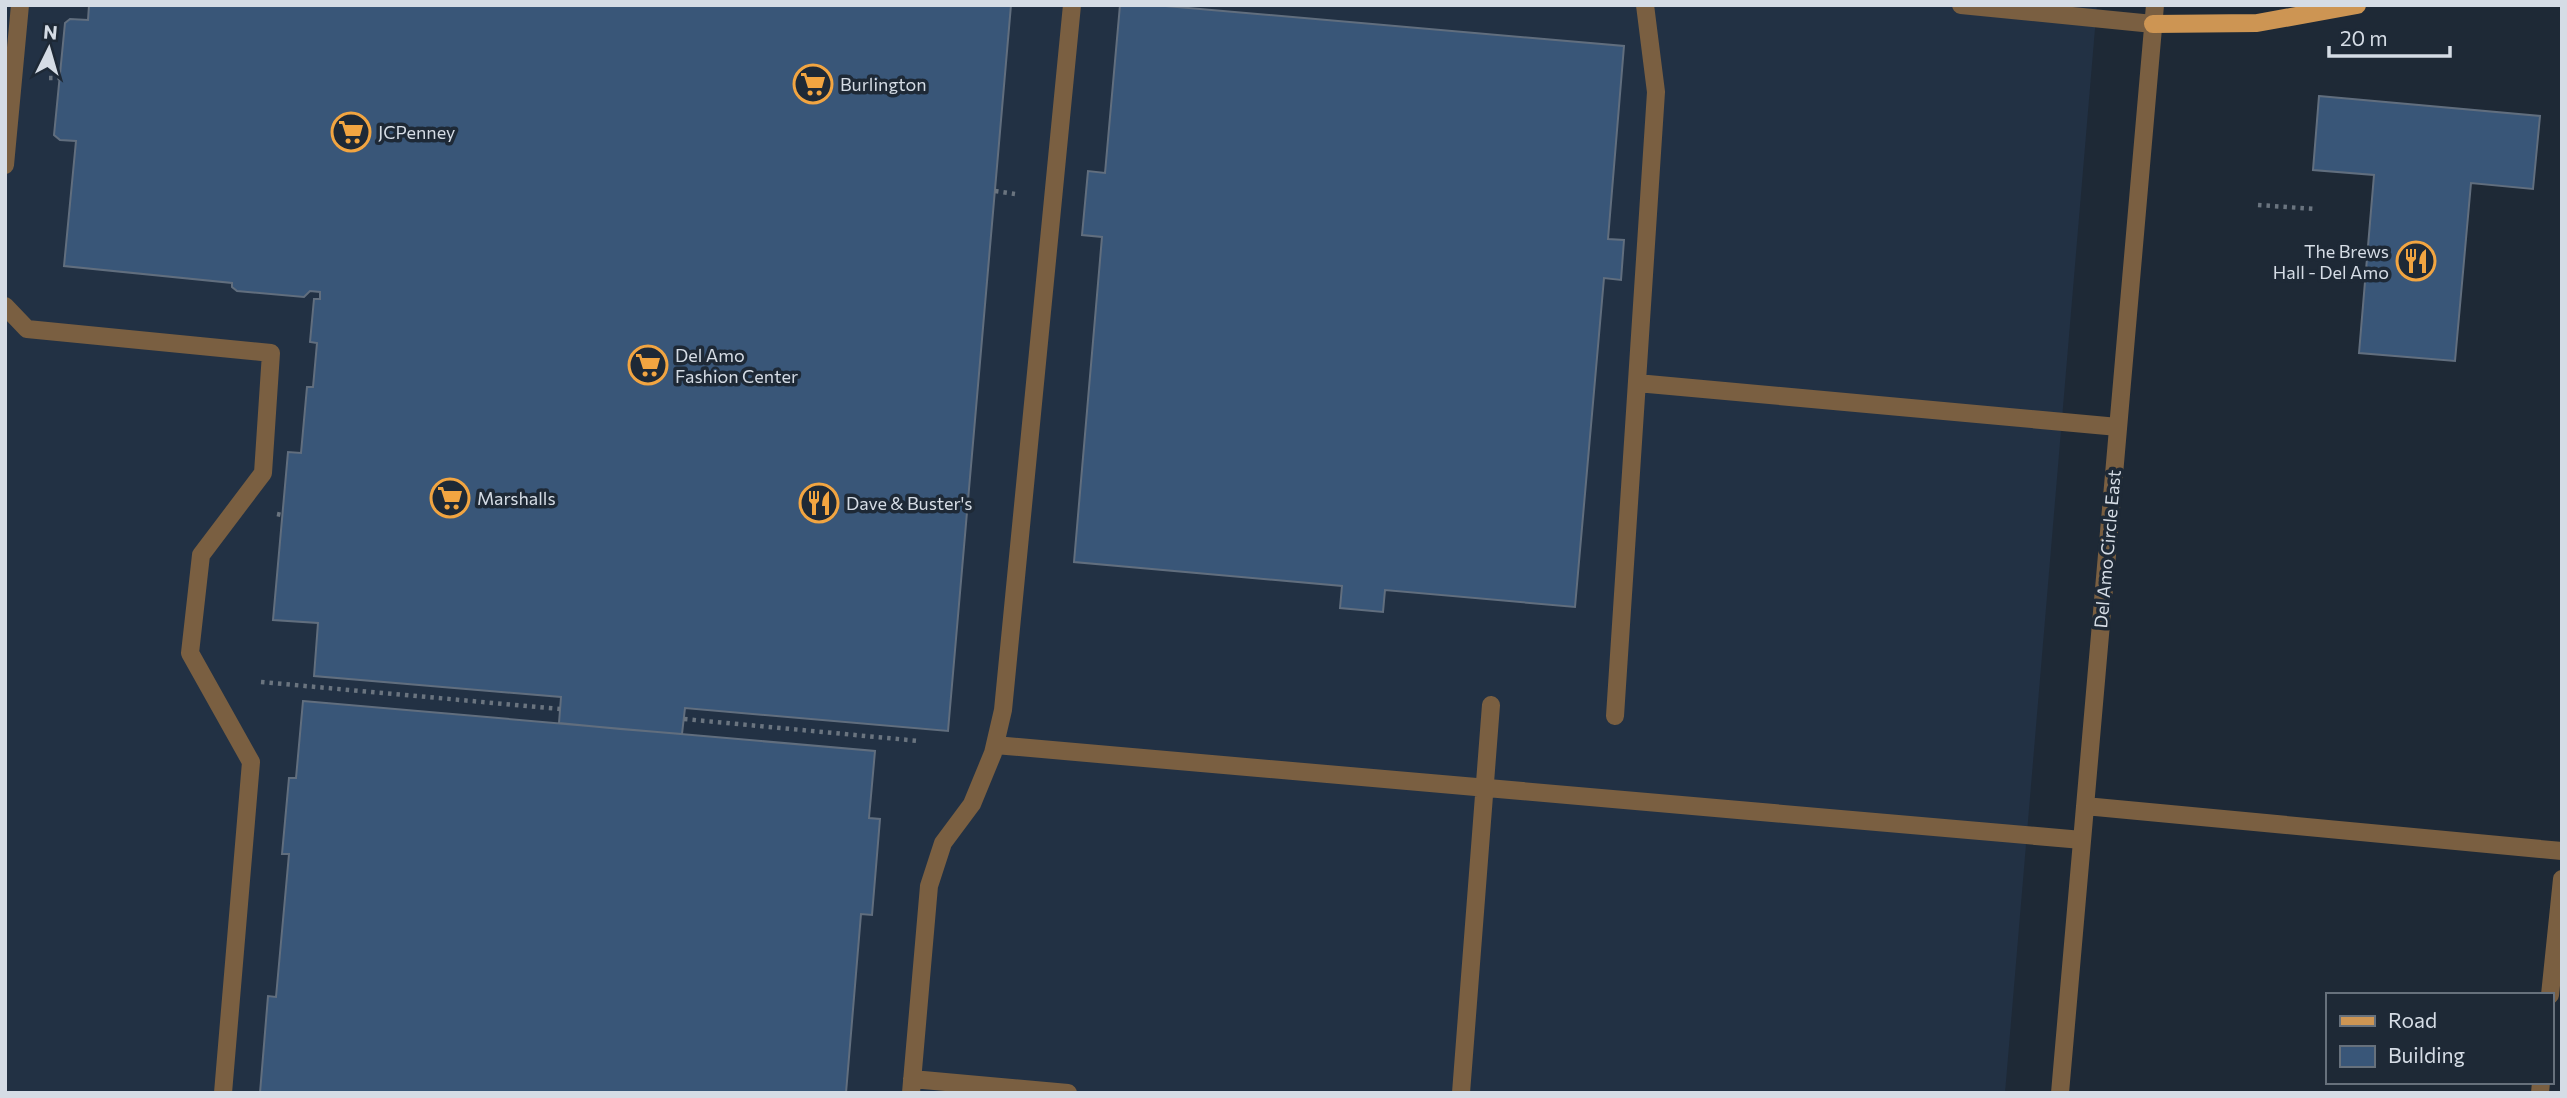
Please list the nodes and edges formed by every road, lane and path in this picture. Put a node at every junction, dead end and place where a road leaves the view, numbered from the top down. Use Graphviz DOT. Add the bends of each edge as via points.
graph roads {
  1 [pos="20,5"];
  2 [pos="1072,5"];
  3 [pos="1646,5"];
  4 [pos="1961,5"];
  5 [pos="2155,5"];
  6 [pos="2357,5"];
  7 [pos="2153,24"];
  8 [pos="49,78"];
  9 [pos="59,78"];
  10 [pos="5,165"];
  11 [pos="995,191"];
  12 [pos="1015,194"];
  13 [pos="2258,205"];
  14 [pos="2315,209"];
  15 [pos="5,306"];
  16 [pos="1637,383"];
  17 [pos="2118,427"];
  18 [pos="261,682"];
  19 [pos="1491,705"];
  20 [pos="560,709"];
  21 [pos="1615,716"];
  22 [pos="684,719"];
  23 [pos="919,741"];
  24 [pos="995,745"];
  25 [pos="1484,788"];
  26 [pos="2085,806"];
  27 [pos="2082,840"];
  28 [pos="2562,851"];
  29 [pos="2562,878"];
  30 [pos="2550,993"];
  31 [pos="912,1086"];
  32 [pos="223,1093"];
  33 [pos="1068,1093"];
  34 [pos="1461,1093"];
  35 [pos="2060,1093"];
  1 -- 10 [label="street"];
  2 -- 24 [label="street" via="1006,683"];
  3 -- 16 [label="street" via="1656,92"];
  4 -- 7 [label="street"];
  5 -- 7 [label="street, Del Amo Circle East"];
  6 -- 7 [label="main road" via="2257,23"];
  7 -- 17 [label="street, Del Amo Circle East"];
  8 -- 9 [label="path"];
  11 -- 12 [label="path"];
  13 -- 14 [label="path"];
  15 -- 32 [label="street" via="27,329 271,353 263,472 201,555 190,653 251,762"];
  16 -- 17 [label="street"];
  16 -- 21 [label="street"];
  17 -- 26 [label="street, Del Amo Circle East"];
  18 -- 20 [label="path"];
  19 -- 25 [label="street"];
  22 -- 23 [label="path"];
  24 -- 25 [label="street"];
  24 -- 31 [label="street" via="972,804 943,843 929,886"];
  25 -- 27 [label="street"];
  25 -- 34 [label="street"];
  26 -- 27 [label="street, Del Amo Circle East"];
  26 -- 28 [label="street"];
  27 -- 35 [label="street, Del Amo Circle East"];
  29 -- 30 [label="street"];
  31 -- 33 [label="street"];
}
